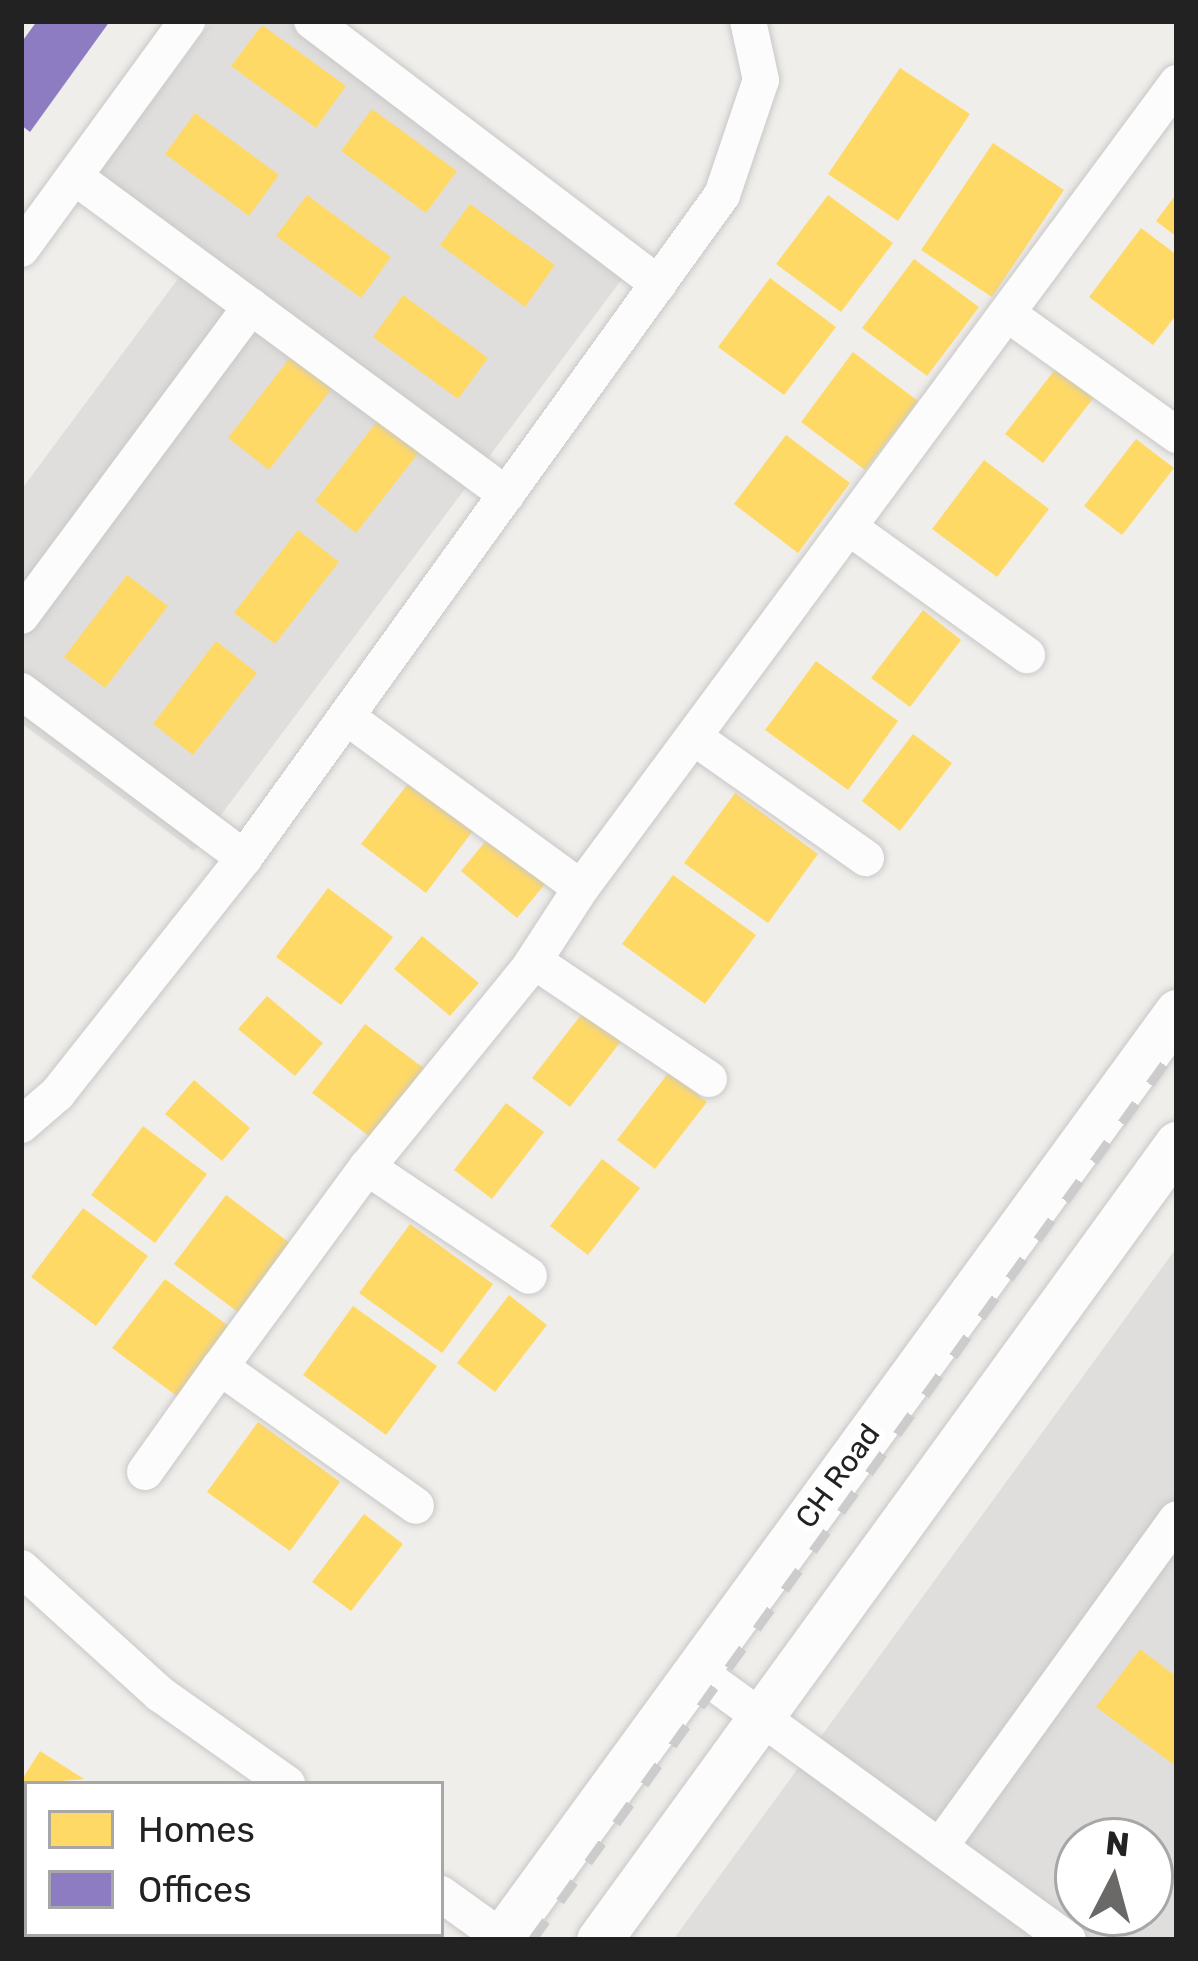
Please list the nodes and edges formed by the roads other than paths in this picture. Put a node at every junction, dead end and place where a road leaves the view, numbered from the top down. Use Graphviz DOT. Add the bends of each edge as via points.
graph roads {
  1 [pos="187,21"];
  2 [pos="311,21"];
  3 [pos="748,21"];
  4 [pos="1172,98"];
  5 [pos="75,177"];
  6 [pos="21,249"];
  7 [pos="658,284"];
  8 [pos="251,306"];
  9 [pos="1007,314"];
  10 [pos="1177,436"];
  11 [pos="507,495"];
  12 [pos="850,528"];
  13 [pos="21,616"];
  14 [pos="1027,655"];
  15 [pos="21,691"];
  16 [pos="348,718"];
  17 [pos="695,738"];
  18 [pos="244,858"];
  19 [pos="866,858"];
  20 [pos="581,888"];
  21 [pos="534,961"];
  22 [pos="1177,1012"];
  23 [pos="710,1079"];
  24 [pos="21,1125"];
  25 [pos="1177,1144"];
  26 [pos="367,1168"];
  27 [pos="530,1276"];
  28 [pos="220,1367"];
  29 [pos="146,1472"];
  30 [pos="416,1506"];
  31 [pos="1177,1519"];
  32 [pos="21,1568"];
  33 [pos="696,1670"];
  34 [pos="763,1714"];
  35 [pos="283,1781"];
  36 [pos="941,1846"];
  37 [pos="444,1896"];
  38 [pos="502,1939"];
  39 [pos="598,1940"];
  40 [pos="1068,1940"];
  1 -- 5 [label="street"];
  2 -- 7 [label="street"];
  3 -- 7 [label="street" via="760,80 728,176"];
  4 -- 9 [label="street"];
  5 -- 6 [label="street"];
  5 -- 8 [label="street"];
  7 -- 11 [label="street"];
  8 -- 11 [label="street"];
  8 -- 13 [label="street"];
  9 -- 10 [label="street"];
  9 -- 12 [label="street"];
  11 -- 16 [label="street"];
  12 -- 14 [label="street"];
  12 -- 17 [label="street"];
  15 -- 18 [label="street"];
  16 -- 18 [label="street"];
  16 -- 20 [label="street"];
  17 -- 19 [label="street"];
  17 -- 20 [label="street"];
  18 -- 24 [label="street" via="57,1094"];
  20 -- 21 [label="street"];
  21 -- 23 [label="street"];
  21 -- 26 [label="street"];
  22 -- 33 [label="street, CH Road"];
  25 -- 34 [label="street"];
  26 -- 27 [label="street"];
  26 -- 28 [label="street"];
  28 -- 29 [label="street"];
  28 -- 30 [label="street"];
  31 -- 36 [label="street"];
  32 -- 35 [label="street" via="160,1694"];
  33 -- 34 [label="street"];
  33 -- 38 [label="street, CH Road"];
  34 -- 36 [label="street"];
  34 -- 39 [label="street"];
  36 -- 40 [label="street"];
  37 -- 38 [label="street"];
}
